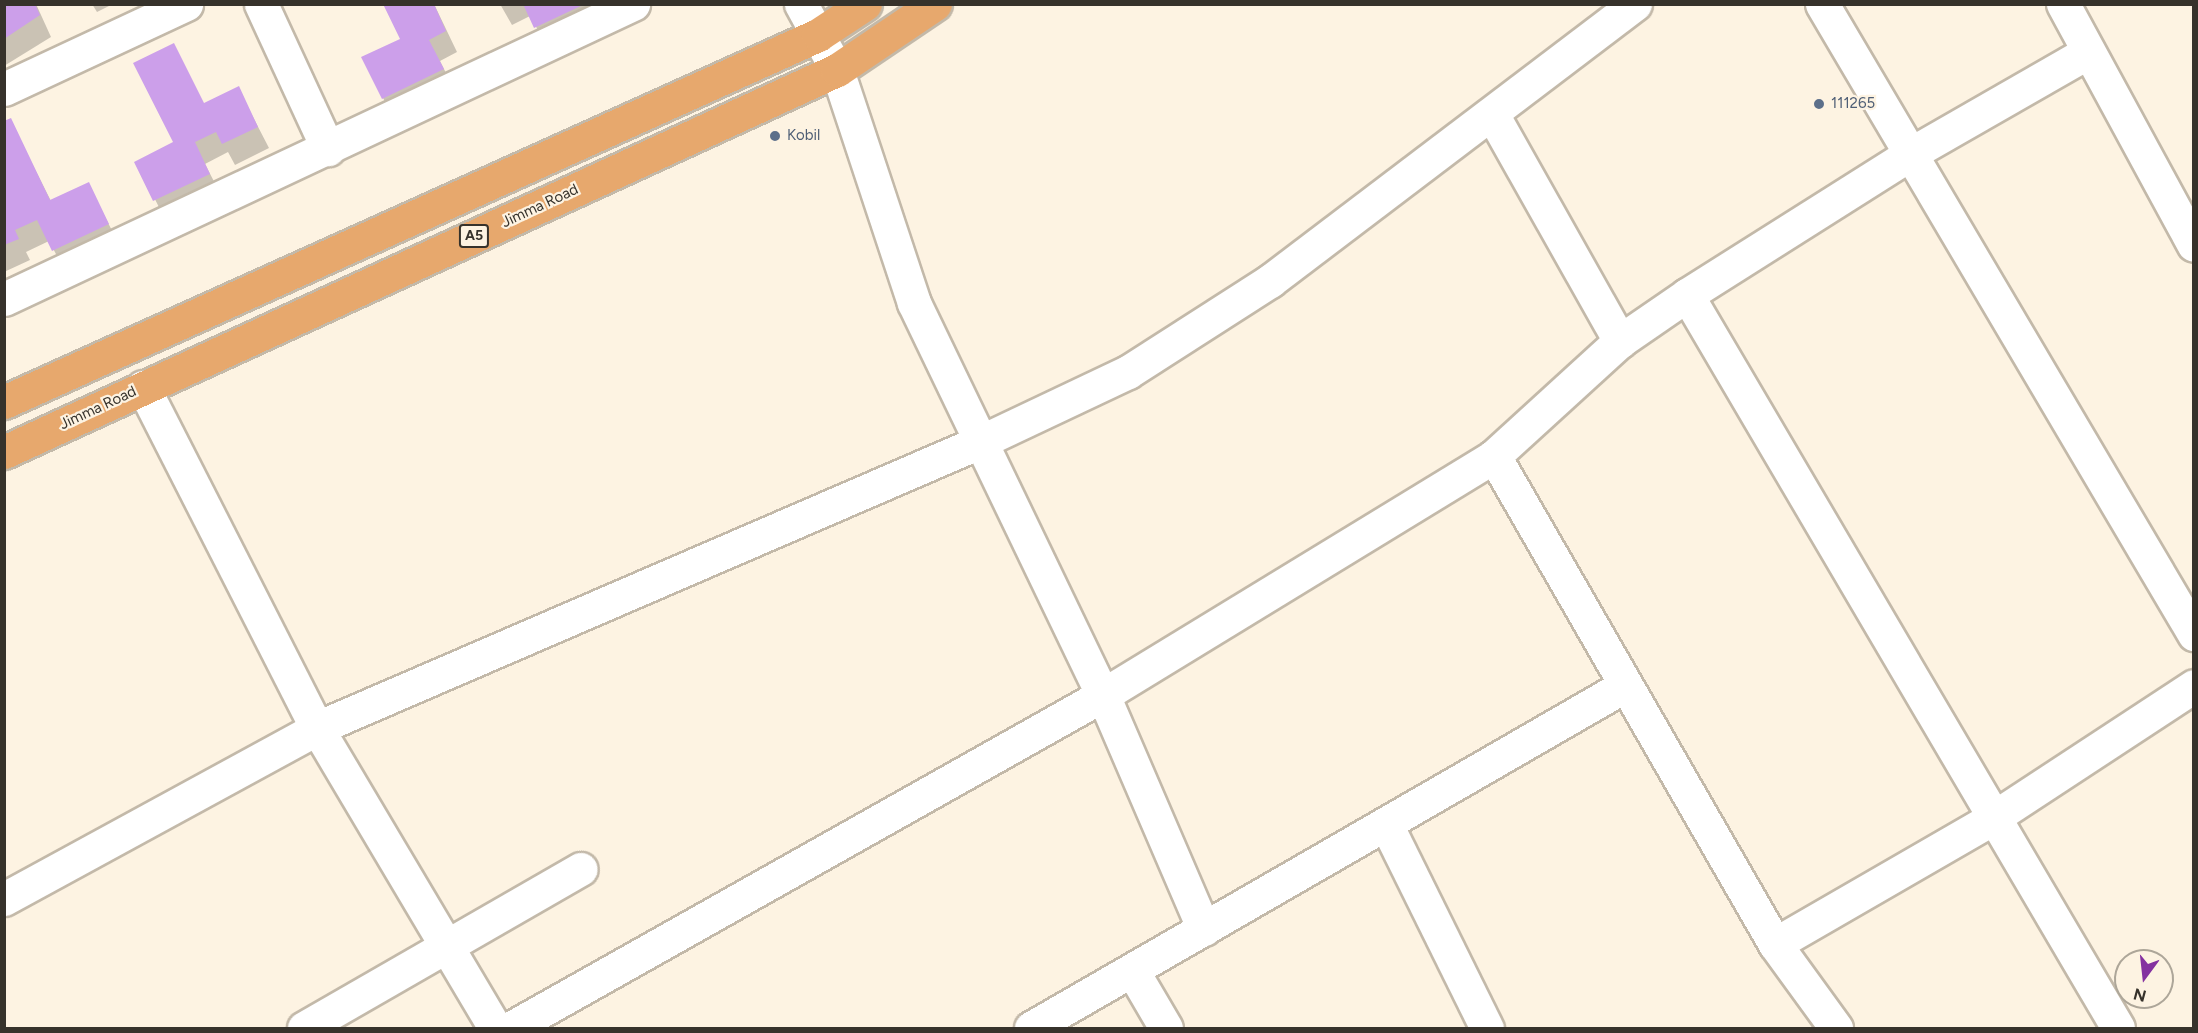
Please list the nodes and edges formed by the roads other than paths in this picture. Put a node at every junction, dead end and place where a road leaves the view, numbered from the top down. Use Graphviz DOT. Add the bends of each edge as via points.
graph roads {
  1 [pos="186,4"];
  2 [pos="261,4"];
  3 [pos="633,4"];
  4 [pos="801,4"];
  5 [pos="865,4"];
  6 [pos="935,4"];
  7 [pos="1635,4"];
  8 [pos="1822,4"];
  9 [pos="2063,4"];
  10 [pos="818,35"];
  11 [pos="2086,53"];
  12 [pos="837,70"];
  13 [pos="4,89"];
  14 [pos="1492,114"];
  15 [pos="328,148"];
  16 [pos="1910,154"];
  17 [pos="2193,245"];
  18 [pos="1687,295"];
  19 [pos="4,299"];
  20 [pos="1620,341"];
  21 [pos="143,387"];
  22 [pos="4,402"];
  23 [pos="984,440"];
  24 [pos="4,452"];
  25 [pos="1494,456"];
  26 [pos="2193,634"];
  27 [pos="1624,686"];
  28 [pos="2193,686"];
  29 [pos="1103,695"];
  30 [pos="317,728"];
  31 [pos="1993,818"];
  32 [pos="1386,824"];
  33 [pos="580,869"];
  34 [pos="4,899"];
  35 [pos="1204,929"];
  36 [pos="1775,944"];
  37 [pos="446,947"];
  38 [pos="1132,970"];
  39 [pos="304,1029"];
  40 [pos="495,1029"];
  41 [pos="511,1029"];
  42 [pos="1031,1029"];
  43 [pos="1166,1029"];
  44 [pos="1487,1029"];
  45 [pos="1836,1029"];
  46 [pos="2118,1029"];
  1 -- 13 [label="street"];
  2 -- 15 [label="street"];
  3 -- 15 [label="street"];
  4 -- 10 [label="street"];
  5 -- 10 [label="highway"];
  6 -- 12 [label="highway, Jimma Road / A5"];
  7 -- 14 [label="street"];
  8 -- 16 [label="street"];
  9 -- 11 [label="street"];
  10 -- 12 [label="street"];
  10 -- 22 [label="highway"];
  11 -- 16 [label="street"];
  11 -- 17 [label="street"];
  12 -- 21 [label="highway, Jimma Road / A5"];
  12 -- 23 [label="street" via="914,303"];
  14 -- 20 [label="street"];
  14 -- 23 [label="street" via="1270,281 1138,366"];
  15 -- 19 [label="street"];
  16 -- 18 [label="street"];
  16 -- 26 [label="street"];
  18 -- 20 [label="street"];
  18 -- 31 [label="street"];
  20 -- 25 [label="street"];
  21 -- 24 [label="highway, Jimma Road / A5"];
  21 -- 30 [label="street"];
  23 -- 29 [label="street"];
  23 -- 30 [label="street"];
  25 -- 27 [label="street"];
  25 -- 29 [label="street"];
  27 -- 32 [label="street"];
  27 -- 36 [label="street"];
  28 -- 31 [label="street"];
  29 -- 35 [label="street"];
  29 -- 41 [label="street"];
  30 -- 34 [label="street"];
  30 -- 37 [label="street"];
  31 -- 36 [label="street"];
  31 -- 46 [label="street"];
  32 -- 35 [label="street"];
  32 -- 44 [label="street"];
  33 -- 37 [label="street"];
  35 -- 38 [label="street"];
  36 -- 45 [label="street"];
  37 -- 39 [label="street"];
  37 -- 40 [label="street"];
  38 -- 42 [label="street"];
  38 -- 43 [label="street"];
}
